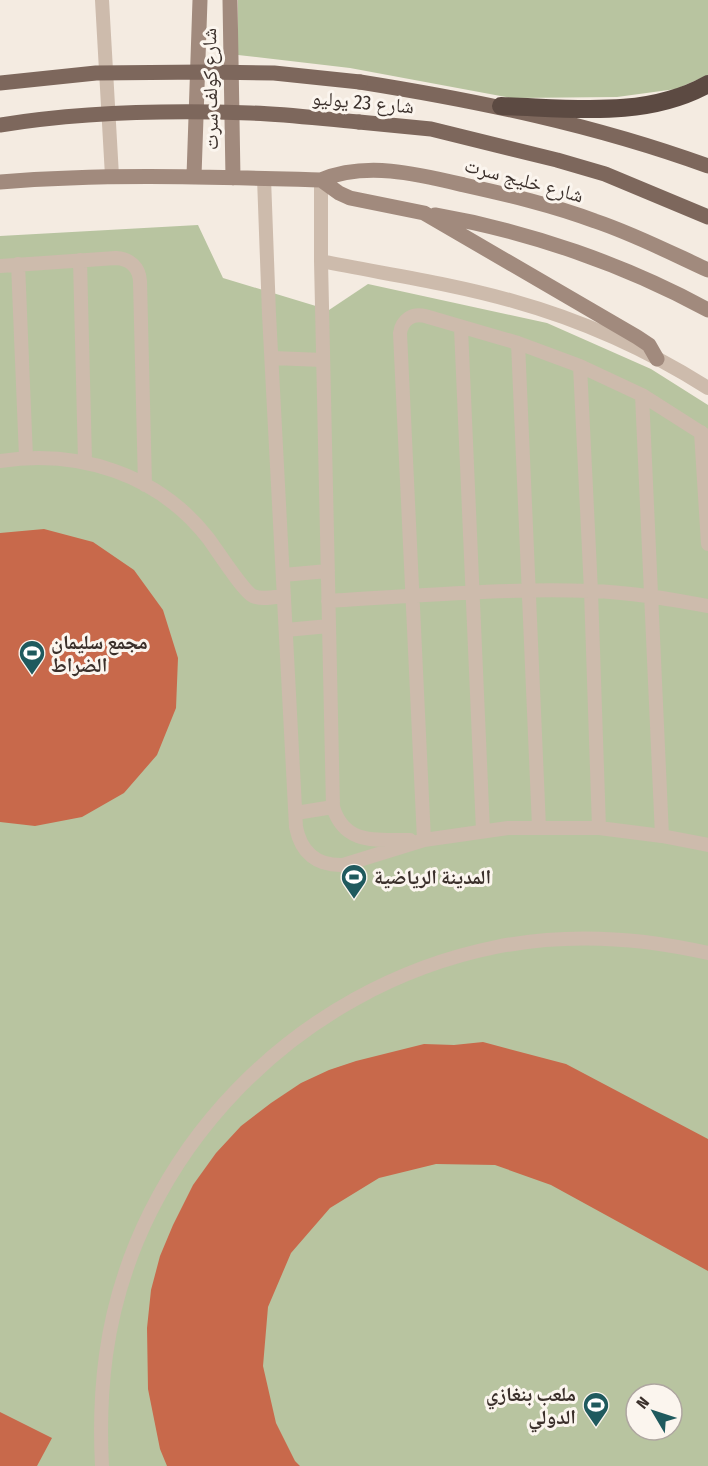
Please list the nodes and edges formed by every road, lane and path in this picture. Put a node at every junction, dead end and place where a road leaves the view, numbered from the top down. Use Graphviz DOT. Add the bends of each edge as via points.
graph roads {
  1 [pos="102,0"];
  2 [pos="200,0"];
  3 [pos="230,0"];
  4 [pos="0,83"];
  5 [pos="708,84"];
  6 [pos="501,106"];
  7 [pos="0,125"];
  8 [pos="708,166"];
  9 [pos="112,176"];
  10 [pos="194,177"];
  11 [pos="233,178"];
  12 [pos="264,178"];
  13 [pos="321,180"];
  14 [pos="0,182"];
  15 [pos="424,213"];
  16 [pos="708,217"];
  17 [pos="80,260"];
  18 [pos="321,261"];
  19 [pos="18,264"];
  20 [pos="0,266"];
  21 [pos="708,270"];
  22 [pos="708,310"];
  23 [pos="461,328"];
  24 [pos="518,344"];
  25 [pos="272,358"];
  26 [pos="657,359"];
  27 [pos="323,360"];
  28 [pos="580,366"];
  29 [pos="708,388"];
  30 [pos="642,395"];
  31 [pos="704,435"];
  32 [pos="26,457"];
  33 [pos="0,461"];
  34 [pos="85,461"];
  35 [pos="145,485"];
  36 [pos="708,544"];
  37 [pos="328,571"];
  38 [pos="283,575"];
  39 [pos="530,590"];
  40 [pos="591,591"];
  41 [pos="473,593"];
  42 [pos="412,596"];
  43 [pos="650,596"];
  44 [pos="284,597"];
  45 [pos="328,601"];
  46 [pos="708,606"];
  47 [pos="329,626"];
  48 [pos="286,630"];
  49 [pos="333,807"];
  50 [pos="296,813"];
  51 [pos="539,827"];
  52 [pos="599,828"];
  53 [pos="483,831"];
  54 [pos="662,836"];
  55 [pos="424,840"];
  56 [pos="708,844"];
  57 [pos="708,953"];
  58 [pos="102,1466"];
  1 -- 9 [label="lane"];
  2 -- 10 [label="main road"];
  3 -- 11 [label="main road, شارع كولف سرت"];
  4 -- 6 [label="main road, شارع 23 يوليو, bridge" via="96,73 274,73 360,82"];
  5 -- 6 [label="highway" via="656,104 616,109"];
  6 -- 8 [label="main road, شارع 23 يوليو" via="604,132"];
  7 -- 16 [label="main road, شارع 23 يوليو, bridge" via="94,116 251,113 431,129 605,174"];
  9 -- 10 [label="main road"];
  9 -- 14 [label="main road"];
  10 -- 11 [label="main road"];
  11 -- 12 [label="main road"];
  12 -- 13 [label="main road"];
  12 -- 25 [label="lane"];
  13 -- 15 [label="main road" via="350,198"];
  13 -- 18 [label="lane"];
  13 -- 21 [label="main road, شارع خليج سرت" via="344,172 369,170 436,178 530,200 597,221"];
  15 -- 22 [label="main road" via="465,220 555,246 624,270"];
  15 -- 26 [label="main road" via="637,337 649,345"];
  17 -- 19 [label="lane"];
  17 -- 34 [label="lane"];
  17 -- 35 [label="lane" via="126,260 140,276"];
  18 -- 26 [label="lane" via="513,301 565,318"];
  18 -- 27 [label="lane"];
  19 -- 20 [label="lane"];
  19 -- 32 [label="lane"];
  23 -- 24 [label="lane"];
  23 -- 41 [label="lane"];
  23 -- 42 [label="lane" via="420,315 408,318 401,327"];
  24 -- 28 [label="lane"];
  24 -- 39 [label="lane"];
  25 -- 27 [label="lane"];
  25 -- 38 [label="lane"];
  26 -- 29 [label="lane"];
  27 -- 37 [label="lane"];
  28 -- 30 [label="lane"];
  28 -- 40 [label="lane"];
  30 -- 31 [label="lane"];
  30 -- 43 [label="lane"];
  31 -- 36 [label="lane"];
  32 -- 33 [label="lane"];
  32 -- 34 [label="lane"];
  34 -- 35 [label="lane"];
  35 -- 44 [label="lane" via="182,511 248,592 258,598"];
  37 -- 38 [label="lane"];
  37 -- 45 [label="lane"];
  38 -- 44 [label="lane"];
  39 -- 40 [label="lane"];
  39 -- 41 [label="lane"];
  39 -- 51 [label="lane"];
  40 -- 43 [label="lane"];
  40 -- 52 [label="lane"];
  41 -- 42 [label="lane"];
  41 -- 53 [label="lane"];
  42 -- 45 [label="lane"];
  42 -- 55 [label="lane"];
  43 -- 46 [label="lane"];
  43 -- 54 [label="lane"];
  44 -- 48 [label="lane"];
  45 -- 47 [label="lane"];
  47 -- 48 [label="lane"];
  47 -- 49 [label="lane"];
  48 -- 50 [label="lane"];
  49 -- 50 [label="lane"];
  49 -- 55 [label="lane" via="342,826 358,837"];
  50 -- 55 [label="lane" via="302,846 315,860 324,863 344,864"];
  51 -- 52 [label="lane"];
  51 -- 53 [label="lane"];
  52 -- 54 [label="lane"];
  53 -- 55 [label="lane"];
  54 -- 56 [label="lane"];
  57 -- 58 [label="lane" via="646,941 571,938 470,953 424,967 356,998 293,1038 264,1062 212,1116 190,1146 151,1211 136,1245 106,1353"];
}
